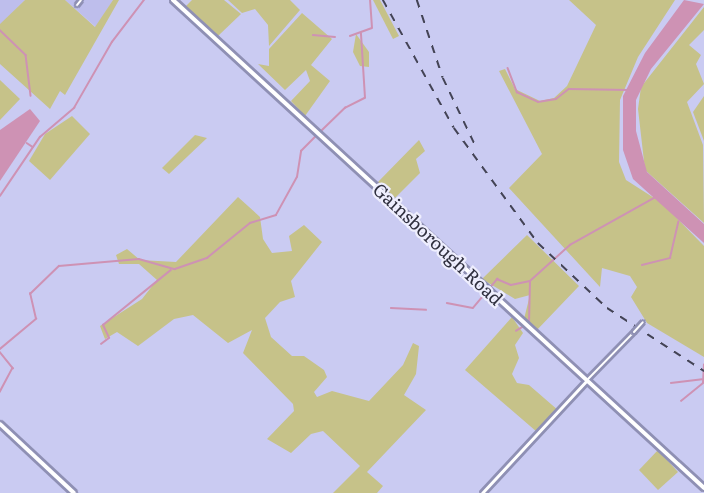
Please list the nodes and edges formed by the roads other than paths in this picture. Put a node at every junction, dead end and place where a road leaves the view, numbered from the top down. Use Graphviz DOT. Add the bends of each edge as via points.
graph roads {
  1 [pos="81,0"];
  2 [pos="173,0"];
  3 [pos="77,5"];
  4 [pos="644,320"];
  5 [pos="586,381"];
  6 [pos="0,424"];
  7 [pos="704,488"];
  8 [pos="74,493"];
  9 [pos="482,493"];
  1 -- 3 [label="street"];
  2 -- 5 [label="main road, Gainsborough Road"];
  4 -- 5 [label="street, bridge"];
  5 -- 7 [label="main road, Gainsborough Road"];
  5 -- 9 [label="street"];
  6 -- 8 [label="main road"];
}
